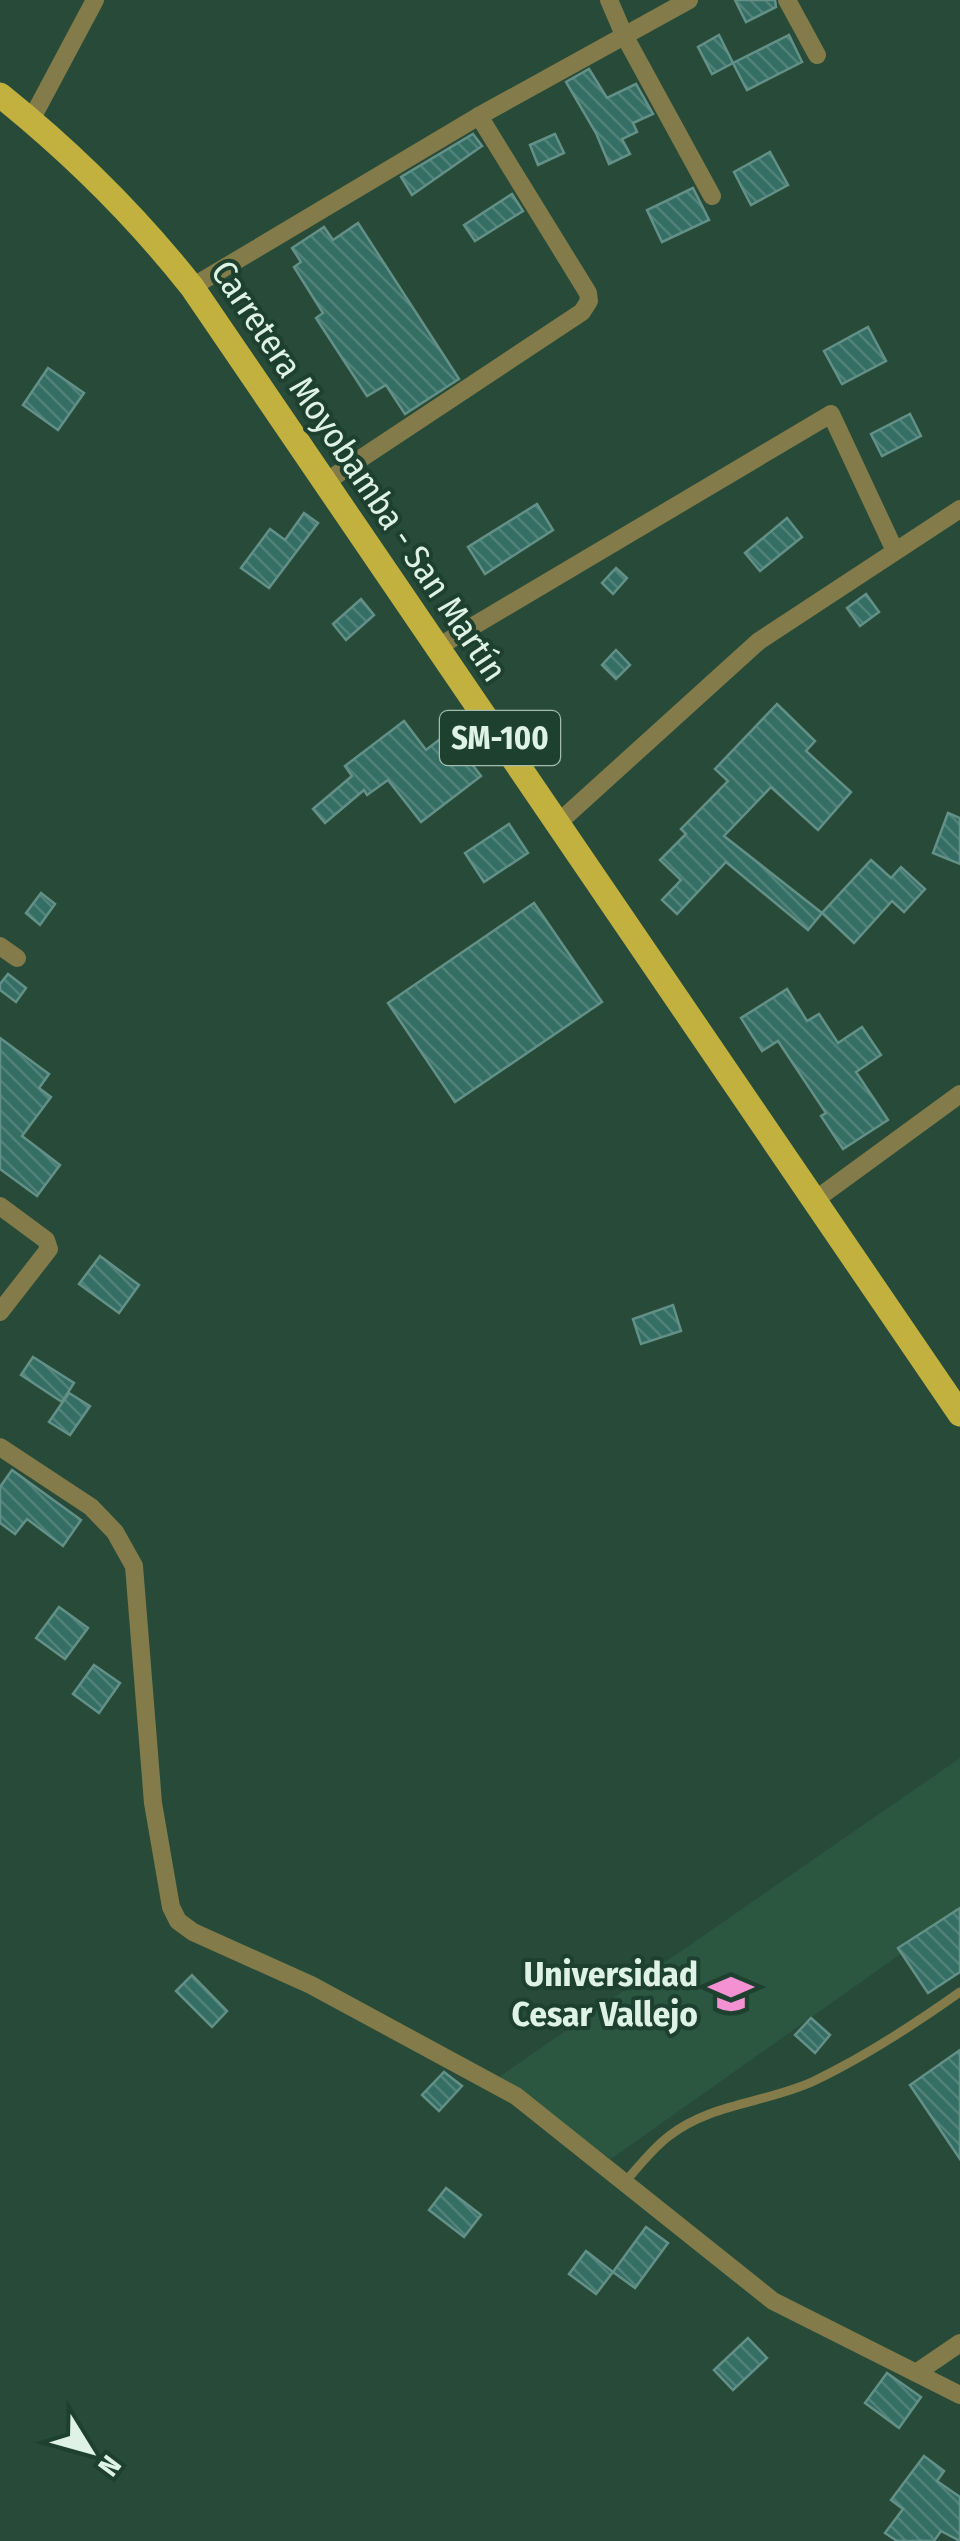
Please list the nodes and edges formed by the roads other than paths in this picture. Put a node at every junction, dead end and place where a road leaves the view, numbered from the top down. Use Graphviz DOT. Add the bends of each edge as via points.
graph roads {
  1 [pos="96,0"];
  2 [pos="609,0"];
  3 [pos="689,0"];
  4 [pos="786,0"];
  5 [pos="624,35"];
  6 [pos="817,55"];
  7 [pos="0,95"];
  8 [pos="479,116"];
  9 [pos="31,120"];
  10 [pos="712,196"];
  11 [pos="192,287"];
  12 [pos="327,481"];
  13 [pos="960,509"];
  14 [pos="895,552"];
  15 [pos="438,647"];
  16 [pos="558,823"];
  17 [pos="0,946"];
  18 [pos="17,958"];
  19 [pos="960,1094"];
  20 [pos="815,1200"];
  21 [pos="0,1206"];
  22 [pos="0,1312"];
  23 [pos="960,1414"];
  24 [pos="0,1447"];
  25 [pos="960,1992"];
  26 [pos="626,2180"];
  27 [pos="960,2343"];
  28 [pos="916,2373"];
  29 [pos="960,2395"];
  1 -- 9 [label="street"];
  2 -- 5 [label="street"];
  3 -- 5 [label="street"];
  4 -- 6 [label="street"];
  5 -- 8 [label="street"];
  5 -- 10 [label="street"];
  7 -- 9 [label="main road, Carretera Moyobamba - San Martín / SM-100"];
  8 -- 11 [label="street"];
  8 -- 12 [label="street" via="590,302"];
  9 -- 11 [label="main road, Carretera Moyobamba - San Martín / SM-100" via="150,234"];
  11 -- 12 [label="main road, Carretera Moyobamba - San Martín / SM-100"];
  12 -- 15 [label="main road, Carretera Moyobamba - San Martín / SM-100"];
  13 -- 14 [label="street"];
  14 -- 15 [label="street" via="831,414"];
  14 -- 16 [label="street" via="760,640"];
  15 -- 16 [label="main road, Carretera Moyobamba - San Martín / SM-100"];
  16 -- 20 [label="main road, Carretera Moyobamba - San Martín / SM-100"];
  17 -- 18 [label="street"];
  19 -- 20 [label="street"];
  20 -- 23 [label="main road, Carretera Moyobamba - San Martín / SM-100"];
  21 -- 22 [label="street" via="49,1249"];
  24 -- 26 [label="street" via="91,1507 134,1566 153,1803 178,1921 516,2096"];
  25 -- 26 [label="lane" via="814,2080 702,2116 669,2136"];
  26 -- 28 [label="street" via="774,2301"];
  27 -- 28 [label="street"];
  28 -- 29 [label="street"];
}
